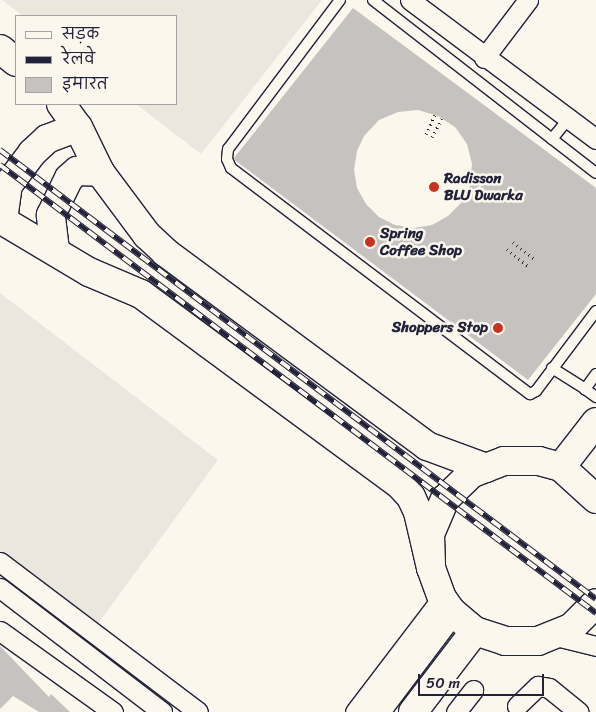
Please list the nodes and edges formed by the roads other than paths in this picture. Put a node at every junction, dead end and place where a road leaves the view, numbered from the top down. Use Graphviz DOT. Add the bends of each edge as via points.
graph roads {
  1 [pos="340,0"];
  2 [pos="373,0"];
  3 [pos="410,0"];
  4 [pos="528,0"];
  5 [pos="0,49"];
  6 [pos="484,58"];
  7 [pos="15,61"];
  8 [pos="62,105"];
  9 [pos="568,119"];
  10 [pos="78,127"];
  11 [pos="552,139"];
  12 [pos="596,139"];
  13 [pos="100,172"];
  14 [pos="596,173"];
  15 [pos="2,220"];
  16 [pos="55,250"];
  17 [pos="596,311"];
  18 [pos="552,368"];
  19 [pos="596,374"];
  20 [pos="585,389"];
  21 [pos="596,397"];
  22 [pos="596,422"];
  23 [pos="562,467"];
  24 [pos="486,468"];
  25 [pos="594,489"];
  26 [pos="0,562"];
  27 [pos="430,568"];
  28 [pos="0,588"];
  29 [pos="596,603"];
  30 [pos="447,604"];
  31 [pos="0,631"];
  32 [pos="475,631"];
  33 [pos="552,635"];
  34 [pos="596,646"];
  35 [pos="473,690"];
  36 [pos="518,710"];
  37 [pos="108,711"];
  38 [pos="162,712"];
  39 [pos="198,712"];
  40 [pos="355,712"];
  41 [pos="375,712"];
  42 [pos="413,712"];
  43 [pos="456,712"];
  44 [pos="579,712"];
  1 -- 18 [label="lane" via="228,149 227,159 231,168 524,392 536,391"];
  2 -- 11 [label="lane"];
  3 -- 6 [label="street"];
  4 -- 6 [label="street"];
  5 -- 7 [label="street"];
  6 -- 9 [label="street"];
  8 -- 10 [label="street"];
  9 -- 11 [label="lane"];
  9 -- 12 [label="street"];
  10 -- 13 [label="street"];
  10 -- 15 [label="street" via="47,139 32,153 8,185"];
  11 -- 14 [label="lane"];
  13 -- 16 [label="street" via="76,171 69,178 51,215"];
  13 -- 24 [label="street" via="165,252 427,446"];
  15 -- 16 [label="street"];
  16 -- 27 [label="street" via="89,272 140,294 400,485 418,512"];
  17 -- 18 [label="lane"];
  18 -- 20 [label="lane"];
  19 -- 20 [label="lane"];
  20 -- 21 [label="lane"];
  22 -- 23 [label="street"];
  23 -- 24 [label="street" via="539,461 504,461"];
  23 -- 25 [label="street"];
  24 -- 27 [label="street" via="472,473 445,499 430,535"];
  26 -- 39 [label="street"];
  27 -- 30 [label="street"];
  28 -- 38 [label="street"];
  29 -- 33 [label="street" via="571,628"];
  30 -- 32 [label="street"];
  30 -- 40 [label="street"];
  30 -- 41 [label="street"];
  31 -- 37 [label="street"];
  32 -- 33 [label="street" via="505,641 538,641"];
  32 -- 42 [label="street"];
  33 -- 34 [label="street"];
  35 -- 43 [label="street"];
  36 -- 44 [label="street" via="538,686 549,688"];
}
